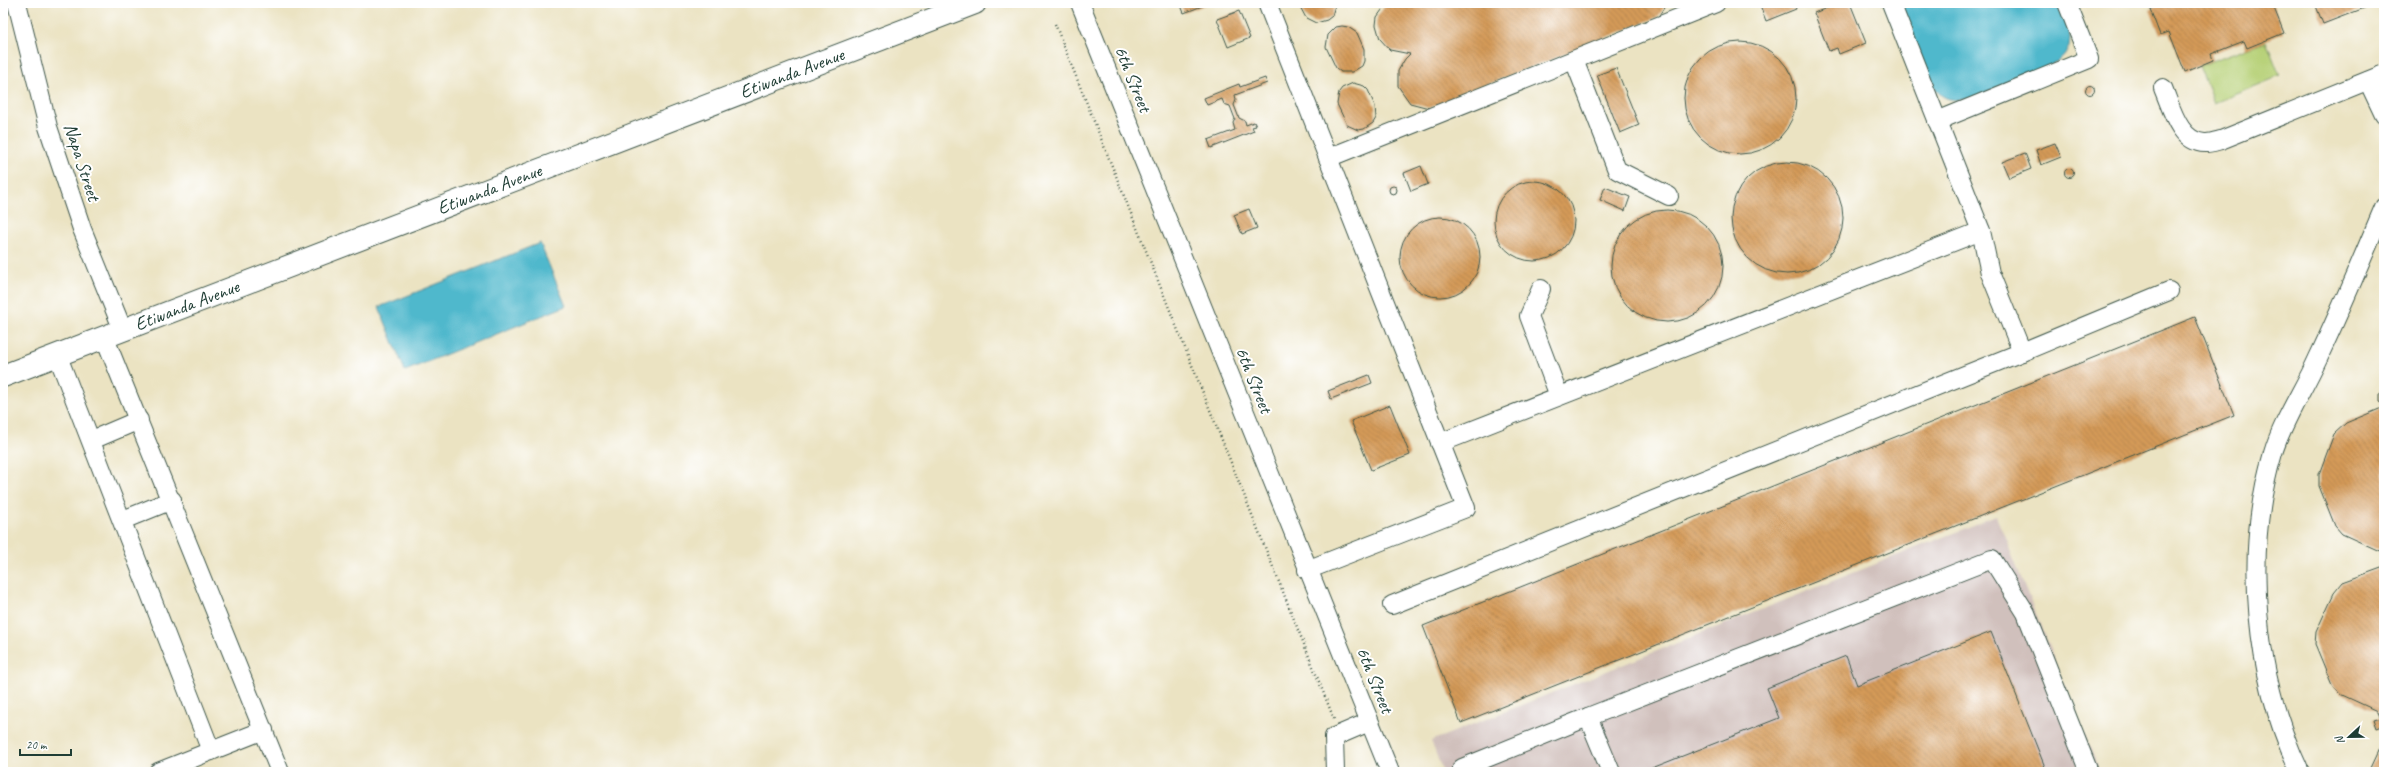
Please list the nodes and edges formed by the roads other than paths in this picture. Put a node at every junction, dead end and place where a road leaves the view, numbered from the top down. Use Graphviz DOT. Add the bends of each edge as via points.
graph roads {
  1 [pos="18,3"];
  2 [pos="975,3"];
  3 [pos="1080,3"];
  4 [pos="1268,3"];
  5 [pos="1716,3"];
  6 [pos="1891,3"];
  7 [pos="2066,3"];
  8 [pos="1574,60"];
  9 [pos="2376,78"];
  10 [pos="2163,88"];
  11 [pos="2384,115"];
  12 [pos="1937,121"];
  13 [pos="1328,158"];
  14 [pos="1669,196"];
  15 [pos="2384,207"];
  16 [pos="1980,231"];
  17 [pos="1541,289"];
  18 [pos="2169,291"];
  19 [pos="113,332"];
  20 [pos="2022,352"];
  21 [pos="57,354"];
  22 [pos="3,376"];
  23 [pos="1559,396"];
  24 [pos="139,420"];
  25 [pos="92,440"];
  26 [pos="1440,443"];
  27 [pos="172,500"];
  28 [pos="123,520"];
  29 [pos="1307,570"];
  30 [pos="1392,605"];
  31 [pos="1588,717"];
  32 [pos="1370,722"];
  33 [pos="264,730"];
  34 [pos="211,751"];
  35 [pos="1459,771"];
  36 [pos="158,772"];
  37 [pos="280,772"];
  38 [pos="1335,772"];
  39 [pos="1390,772"];
  40 [pos="1610,772"];
  41 [pos="2090,772"];
  42 [pos="2300,772"];
  1 -- 19 [label="street, Napa Street" via="48,127"];
  2 -- 19 [label="main road, Etiwanda Avenue"];
  3 -- 29 [label="street, 6th Street"];
  4 -- 13 [label="street"];
  5 -- 8 [label="street"];
  6 -- 12 [label="street"];
  7 -- 12 [label="street" via="2089,59"];
  8 -- 13 [label="street"];
  8 -- 14 [label="street" via="1616,170"];
  9 -- 10 [label="street" via="2221,140 2205,144 2190,137 2179,127"];
  9 -- 11 [label="street"];
  12 -- 16 [label="street"];
  13 -- 26 [label="street"];
  15 -- 42 [label="street" via="2317,361 2273,452 2261,502 2257,549 2264,658 2284,733"];
  16 -- 20 [label="street" via="1990,273"];
  16 -- 23 [label="street"];
  17 -- 23 [label="street" via="1529,316"];
  18 -- 20 [label="street"];
  19 -- 21 [label="main road, Etiwanda Avenue"];
  19 -- 24 [label="street, Napa Street"];
  20 -- 30 [label="street"];
  21 -- 22 [label="main road, Etiwanda Avenue"];
  21 -- 25 [label="street"];
  23 -- 26 [label="street"];
  24 -- 25 [label="street"];
  24 -- 27 [label="street, Napa Street"];
  25 -- 28 [label="street"];
  26 -- 29 [label="street" via="1466,508"];
  27 -- 28 [label="street"];
  27 -- 33 [label="street, Napa Street"];
  28 -- 34 [label="street"];
  29 -- 32 [label="street, 6th Street"];
  31 -- 35 [label="street"];
  31 -- 40 [label="street"];
  31 -- 41 [label="street" via="1992,559 2026,613"];
  32 -- 38 [label="street" via="1334,737"];
  32 -- 39 [label="street, 6th Street"];
  33 -- 34 [label="street"];
  33 -- 37 [label="street, Napa Street"];
  34 -- 36 [label="street"];
}
